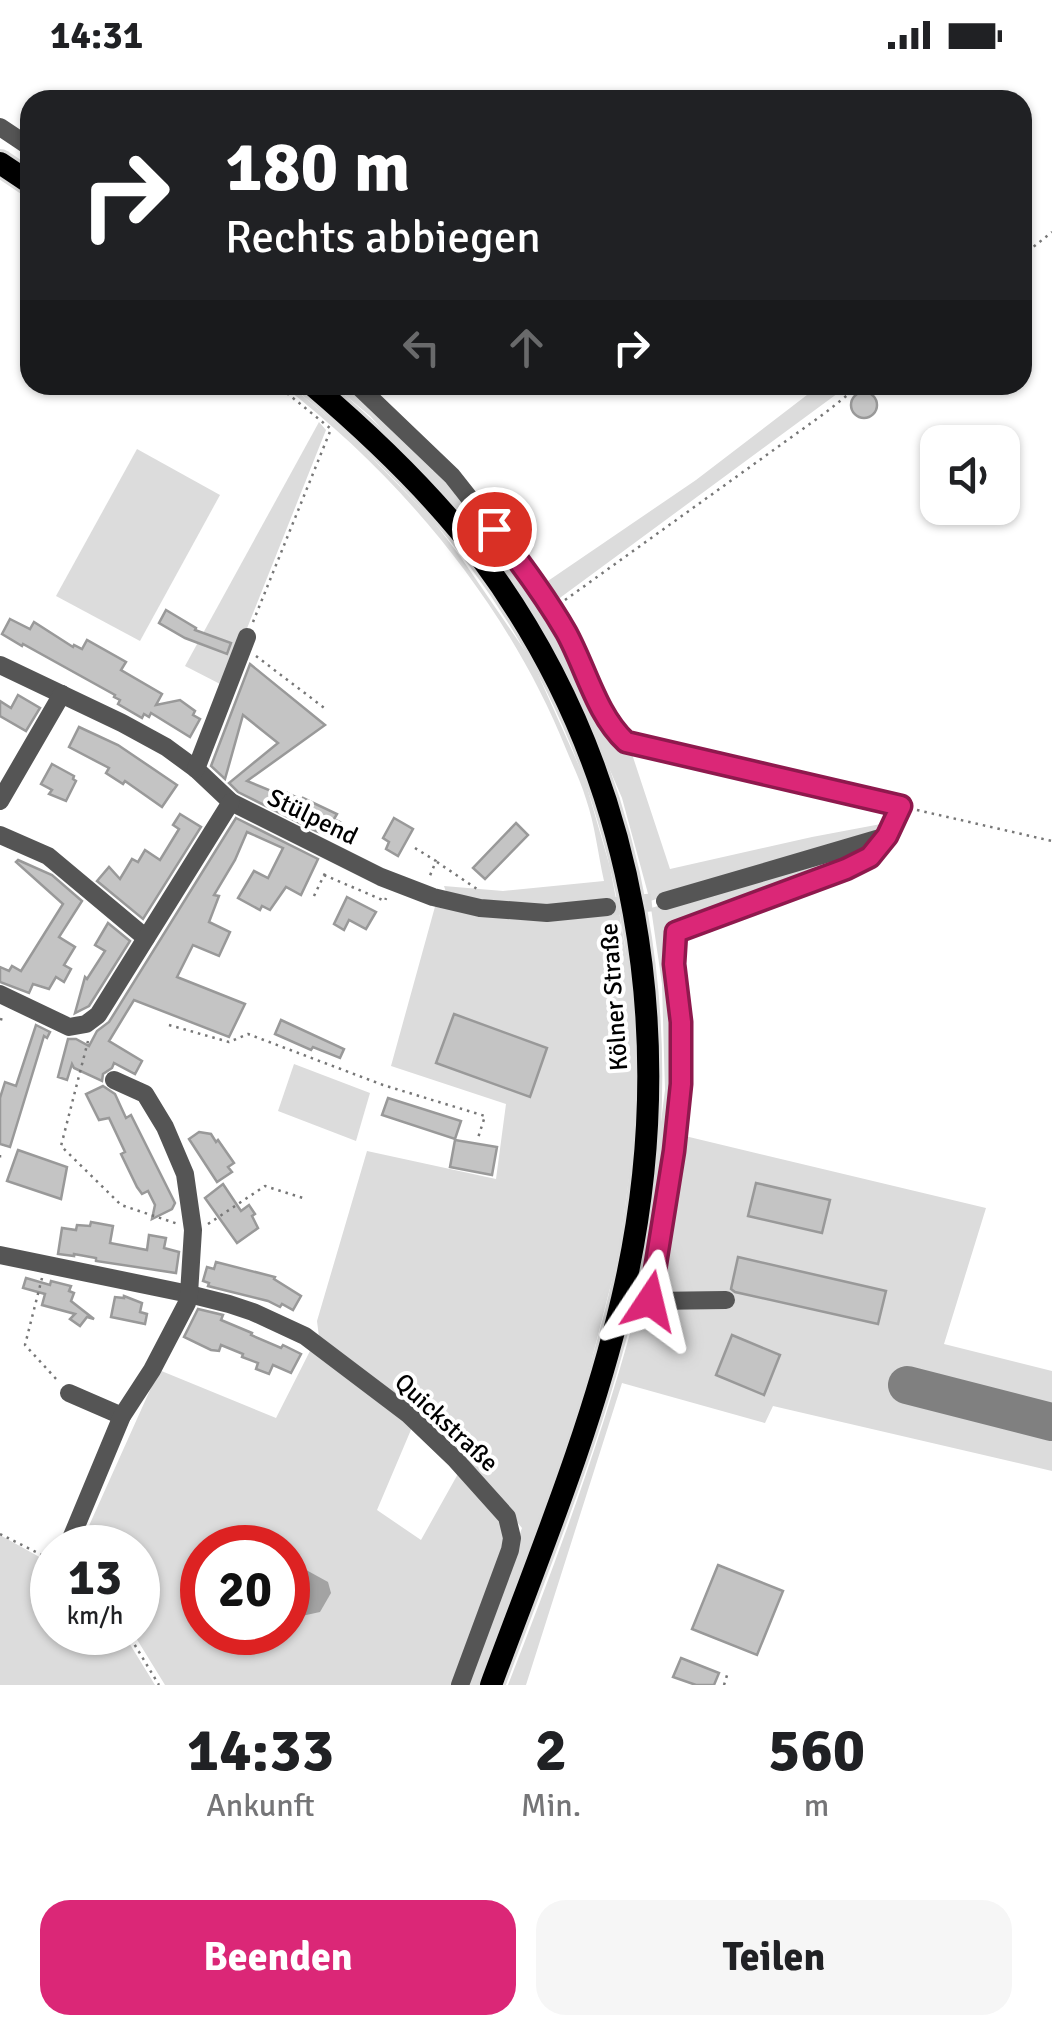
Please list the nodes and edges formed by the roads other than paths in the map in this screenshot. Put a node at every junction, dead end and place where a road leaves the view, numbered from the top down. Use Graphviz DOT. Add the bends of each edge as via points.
graph roads {
  1 [pos="324,395"];
  2 [pos="367,395"];
  3 [pos="246,642"];
  4 [pos="0,665"];
  5 [pos="62,694"];
  6 [pos="196,768"];
  7 [pos="0,800"];
  8 [pos="231,802"];
  9 [pos="0,835"];
  10 [pos="887,836"];
  11 [pos="665,900"];
  12 [pos="607,906"];
  13 [pos="146,938"];
  14 [pos="0,994"];
  15 [pos="114,1080"];
  16 [pos="0,1255"];
  17 [pos="189,1294"];
  18 [pos="726,1300"];
  19 [pos="69,1393"];
  20 [pos="122,1416"];
  21 [pos="77,1525"];
  22 [pos="460,1685"];
  23 [pos="490,1685"];
  1 -- 23 [label="main road, Kölner Straße" via="429,496 527,629 595,772 636,916 648,1040 644,1164 633,1244 571,1470"];
  2 -- 10 [label="street" via="452,476 515,556 626,742 901,806"];
  3 -- 6 [label="street"];
  4 -- 5 [label="street"];
  5 -- 6 [label="street"];
  5 -- 7 [label="street"];
  6 -- 8 [label="street"];
  8 -- 12 [label="street, Stülpend" via="428,895 480,908 547,913"];
  8 -- 13 [label="street, Stülpend"];
  9 -- 13 [label="street" via="48,856"];
  10 -- 11 [label="street"];
  10 -- 18 [label="street" via="870,857 846,869 676,932 681,1084 650,1301"];
  13 -- 14 [label="street, Stülpend" via="86,1024 68,1027"];
  15 -- 17 [label="street" via="145,1094 185,1174 193,1230"];
  16 -- 17 [label="street, Quickstraße"];
  17 -- 20 [label="street"];
  17 -- 22 [label="street, Quickstraße" via="305,1336 418,1423 507,1517 510,1550"];
  19 -- 20 [label="street"];
  20 -- 21 [label="street"];
}
